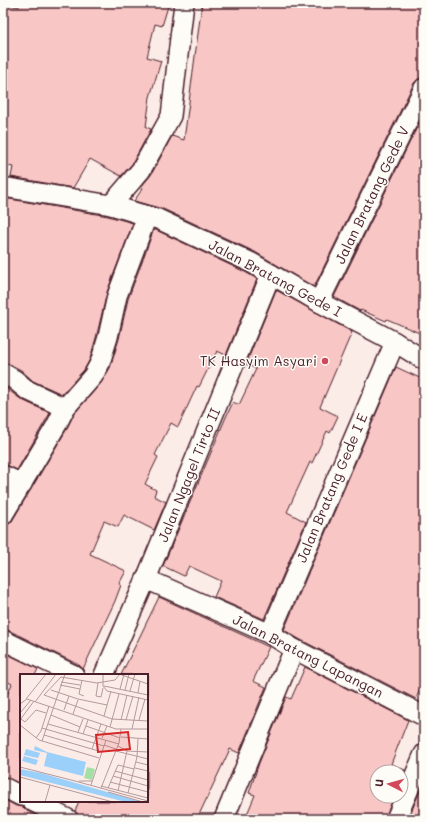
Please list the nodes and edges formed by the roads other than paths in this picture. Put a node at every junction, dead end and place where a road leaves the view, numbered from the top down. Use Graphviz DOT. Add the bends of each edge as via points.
graph roads {
  1 [pos="184,3"];
  2 [pos="424,88"];
  3 [pos="3,187"];
  4 [pos="111,205"];
  5 [pos="147,216"];
  6 [pos="271,274"];
  7 [pos="319,302"];
  8 [pos="395,342"];
  9 [pos="424,360"];
  10 [pos="3,373"];
  11 [pos="65,408"];
  12 [pos="3,475"];
  13 [pos="22,484"];
  14 [pos="3,515"];
  15 [pos="146,579"];
  16 [pos="270,634"];
  17 [pos="3,640"];
  18 [pos="294,649"];
  19 [pos="72,674"];
  20 [pos="104,674"];
  21 [pos="424,716"];
  22 [pos="424,754"];
  23 [pos="3,787"];
  24 [pos="20,796"];
  25 [pos="34,802"];
  26 [pos="51,810"];
  27 [pos="68,819"];
  28 [pos="224,819"];
  29 [pos="396,819"];
  1 -- 4 [label="street" via="171,116 141,170"];
  2 -- 7 [label="street, Jalan Bratang Gede V"];
  3 -- 4 [label="street, Jalan Bratang Gede I"];
  4 -- 5 [label="street, Jalan Bratang Gede I"];
  5 -- 6 [label="street, Jalan Bratang Gede I"];
  5 -- 11 [label="street" via="117,296 100,363 93,376"];
  6 -- 7 [label="street, Jalan Bratang Gede I"];
  6 -- 15 [label="street, Jalan Ngagel Tirto II"];
  7 -- 8 [label="street, Jalan Bratang Gede I"];
  8 -- 9 [label="street, Jalan Bratang Gede I"];
  8 -- 16 [label="street, Jalan Bratang Gede I E"];
  10 -- 11 [label="street" via="27,390"];
  11 -- 13 [label="street"];
  12 -- 13 [label="street"];
  13 -- 14 [label="street"];
  15 -- 16 [label="street, Jalan Bratang Lapangan"];
  15 -- 20 [label="street, Jalan Ngagel Tirto II"];
  16 -- 18 [label="street, Jalan Bratang Lapangan"];
  17 -- 19 [label="street"];
  18 -- 21 [label="street, Jalan Bratang Lapangan"];
  18 -- 28 [label="street"];
  22 -- 29 [label="street"];
  23 -- 24 [label="street"];
  25 -- 26 [label="street"];
  26 -- 27 [label="street"];
}
